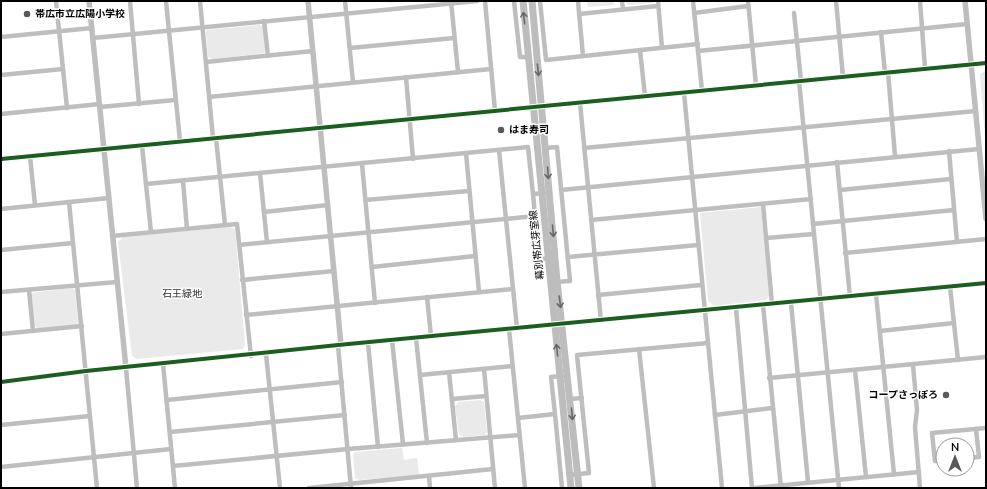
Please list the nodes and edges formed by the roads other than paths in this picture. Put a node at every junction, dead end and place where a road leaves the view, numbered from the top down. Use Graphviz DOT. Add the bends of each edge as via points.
graph roads {
  1 [pos="56,1"];
  2 [pos="89,1"];
  3 [pos="130,1"];
  4 [pos="166,1"];
  5 [pos="200,1"];
  6 [pos="308,1"];
  7 [pos="345,1"];
  8 [pos="477,1"];
  9 [pos="485,1"];
  10 [pos="514,1"];
  11 [pos="523,1"];
  12 [pos="532,1"];
  13 [pos="540,1"];
  14 [pos="578,1"];
  15 [pos="622,1"];
  16 [pos="693,1"];
  17 [pos="836,1"];
  18 [pos="920,1"];
  19 [pos="965,1"];
  20 [pos="451,2"];
  21 [pos="658,3"];
  22 [pos="748,4"];
  23 [pos="623,9"];
  24 [pos="694,13"];
  25 [pos="794,13"];
  26 [pos="347,14"];
  27 [pos="579,14"];
  28 [pos="310,17"];
  29 [pos="264,22"];
  30 [pos="967,24"];
  31 [pos="203,27"];
  32 [pos="92,28"];
  33 [pos="922,29"];
  34 [pos="169,30"];
  35 [pos="59,31"];
  36 [pos="881,32"];
  37 [pos="543,33"];
  38 [pos="132,34"];
  39 [pos="535,34"];
  40 [pos="526,35"];
  41 [pos="1,36"];
  42 [pos="839,36"];
  43 [pos="93,38"];
  44 [pos="454,38"];
  45 [pos="797,41"];
  46 [pos="698,44"];
  47 [pos="752,46"];
  48 [pos="350,48"];
  49 [pos="662,48"];
  50 [pos="640,50"];
  51 [pos="312,51"];
  52 [pos="698,51"];
  53 [pos="268,56"];
  54 [pos="583,56"];
  55 [pos="528,57"];
  56 [pos="206,62"];
  57 [pos="986,63"];
  58 [pos="971,64"];
  59 [pos="925,68"];
  60 [pos="63,69"];
  61 [pos="491,69"];
  62 [pos="458,72"];
  63 [pos="886,72"];
  64 [pos="1,75"];
  65 [pos="843,77"];
  66 [pos="406,78"];
  67 [pos="800,81"];
  68 [pos="353,82"];
  69 [pos="756,85"];
  70 [pos="316,86"];
  71 [pos="702,91"];
  72 [pos="684,93"];
  73 [pos="645,96"];
  74 [pos="209,97"];
  75 [pos="175,100"];
  76 [pos="580,103"];
  77 [pos="139,104"];
  78 [pos="100,106"];
  79 [pos="542,106"];
  80 [pos="532,107"];
  81 [pos="67,108"];
  82 [pos="495,111"];
  83 [pos="976,111"];
  84 [pos="1,114"];
  85 [pos="409,119"];
  86 [pos="892,119"];
  87 [pos="320,128"];
  88 [pos="804,128"];
  89 [pos="214,138"];
  90 [pos="688,138"];
  91 [pos="180,141"];
  92 [pos="142,146"];
  93 [pos="546,148"];
  94 [pos="584,148"];
  95 [pos="104,149"];
  96 [pos="979,149"];
  97 [pos="499,150"];
  98 [pos="948,151"];
  99 [pos="466,153"];
  100 [pos="30,156"];
  101 [pos="896,156"];
  102 [pos="413,158"];
  103 [pos="1,159"];
  104 [pos="837,162"];
  105 [pos="362,164"];
  106 [pos="808,165"];
  107 [pos="324,167"];
  108 [pos="260,173"];
  109 [pos="220,177"];
  110 [pos="692,177"];
  111 [pos="951,179"];
  112 [pos="183,181"];
  113 [pos="146,184"];
  114 [pos="588,188"];
  115 [pos="561,190"];
  116 [pos="840,190"];
  117 [pos="469,191"];
  118 [pos="545,193"];
  119 [pos="533,194"];
  120 [pos="109,198"];
  121 [pos="811,199"];
  122 [pos="365,200"];
  123 [pos="69,202"];
  124 [pos="763,204"];
  125 [pos="35,205"];
  126 [pos="328,205"];
  127 [pos="1,209"];
  128 [pos="954,210"];
  129 [pos="695,211"];
  130 [pos="264,212"];
  131 [pos="535,216"];
  132 [pos="506,219"];
  133 [pos="986,219"];
  134 [pos="591,220"];
  135 [pos="843,221"];
  136 [pos="472,222"];
  137 [pos="813,224"];
  138 [pos="225,225"];
  139 [pos="188,229"];
  140 [pos="151,232"];
  141 [pos="368,233"];
  142 [pos="814,234"];
  143 [pos="112,236"];
  144 [pos="331,237"];
  145 [pos="766,238"];
  146 [pos="986,239"];
  147 [pos="267,242"];
  148 [pos="957,242"];
  149 [pos="73,243"];
  150 [pos="239,245"];
  151 [pos="698,245"];
  152 [pos="1,250"];
  153 [pos="845,253"];
  154 [pos="595,255"];
  155 [pos="475,256"];
  156 [pos="568,257"];
  157 [pos="548,258"];
  158 [pos="372,267"];
  159 [pos="334,271"];
  160 [pos="242,280"];
  161 [pos="117,282"];
  162 [pos="554,282"];
  163 [pos="986,283"];
  164 [pos="78,285"];
  165 [pos="701,285"];
  166 [pos="950,287"];
  167 [pos="513,289"];
  168 [pos="29,290"];
  169 [pos="1,292"];
  170 [pos="479,292"];
  171 [pos="876,294"];
  172 [pos="598,295"];
  173 [pos="427,297"];
  174 [pos="850,297"];
  175 [pos="820,300"];
  176 [pos="375,302"];
  177 [pos="791,303"];
  178 [pos="772,304"];
  179 [pos="763,305"];
  180 [pos="338,306"];
  181 [pos="736,308"];
  182 [pos="704,311"];
  183 [pos="246,315"];
  184 [pos="601,321"];
  185 [pos="954,323"];
  186 [pos="559,324"];
  187 [pos="82,326"];
  188 [pos="517,328"];
  189 [pos="509,329"];
  190 [pos="33,331"];
  191 [pos="880,331"];
  192 [pos="1,334"];
  193 [pos="431,336"];
  194 [pos="416,338"];
  195 [pos="392,340"];
  196 [pos="368,343"];
  197 [pos="708,343"];
  198 [pos="340,345"];
  199 [pos="639,349"];
  200 [pos="266,354"];
  201 [pos="251,356"];
  202 [pos="986,357"];
  203 [pos="958,360"];
  204 [pos="163,364"];
  205 [pos="913,364"];
  206 [pos="512,366"];
  207 [pos="126,368"];
  208 [pos="883,368"];
  209 [pos="484,369"];
  210 [pos="855,370"];
  211 [pos="86,372"];
  212 [pos="449,372"];
  213 [pos="828,372"];
  214 [pos="420,375"];
  215 [pos="568,375"];
  216 [pos="560,376"];
  217 [pos="797,376"];
  218 [pos="769,378"];
  219 [pos="1,382"];
  220 [pos="342,382"];
  221 [pos="270,390"];
  222 [pos="486,396"];
  223 [pos="582,398"];
  224 [pos="452,399"];
  225 [pos="570,399"];
  226 [pos="167,400"];
  227 [pos="772,408"];
  228 [pos="745,411"];
  229 [pos="555,414"];
  230 [pos="345,415"];
  231 [pos="715,415"];
  232 [pos="90,416"];
  233 [pos="518,418"];
  234 [pos="273,422"];
  235 [pos="1,425"];
  236 [pos="986,428"];
  237 [pos="976,429"];
  238 [pos="170,432"];
  239 [pos="519,435"];
  240 [pos="491,438"];
  241 [pos="456,440"];
  242 [pos="427,443"];
  243 [pos="403,444"];
  244 [pos="378,447"];
  245 [pos="172,449"];
  246 [pos="348,449"];
  247 [pos="133,453"];
  248 [pos="276,456"];
  249 [pos="94,457"];
  250 [pos="975,457"];
  251 [pos="935,461"];
  252 [pos="173,466"];
  253 [pos="1,467"];
  254 [pos="493,469"];
  255 [pos="919,472"];
  256 [pos="894,474"];
  257 [pos="574,475"];
  258 [pos="429,476"];
  259 [pos="866,477"];
  260 [pos="839,480"];
  261 [pos="808,482"];
  262 [pos="351,486"];
  263 [pos="781,487"];
  264 [pos="97,488"];
  265 [pos="137,488"];
  266 [pos="175,488"];
  267 [pos="280,488"];
  268 [pos="309,488"];
  269 [pos="430,488"];
  270 [pos="495,488"];
  271 [pos="525,488"];
  272 [pos="562,488"];
  273 [pos="571,488"];
  274 [pos="579,488"];
  275 [pos="654,488"];
  276 [pos="722,488"];
  277 [pos="753,488"];
  278 [pos="839,488"];
  279 [pos="920,488"];
  1 -- 35 [label="street"];
  2 -- 32 [label="street"];
  3 -- 38 [label="street"];
  4 -- 34 [label="street"];
  5 -- 31 [label="street"];
  6 -- 28 [label="street"];
  7 -- 26 [label="street"];
  8 -- 20 [label="street"];
  9 -- 61 [label="street"];
  10 -- 55 [label="street" via="520,57"];
  40 -- 11 [label="main road, 幕別帯広芽室線, one-way"];
  12 -- 39 [label="main road, 幕別帯広芽室線"];
  13 -- 37 [label="street"];
  14 -- 27 [label="street"];
  15 -- 23 [label="street"];
  16 -- 24 [label="street"];
  17 -- 42 [label="street"];
  18 -- 33 [label="street"];
  19 -- 30 [label="street"];
  20 -- 26 [label="street"];
  20 -- 44 [label="street"];
  21 -- 23 [label="street"];
  21 -- 49 [label="street"];
  22 -- 24 [label="street"];
  22 -- 47 [label="street"];
  23 -- 27 [label="street"];
  24 -- 46 [label="street"];
  25 -- 45 [label="street"];
  26 -- 28 [label="street"];
  26 -- 48 [label="street"];
  27 -- 54 [label="street"];
  28 -- 29 [label="street"];
  28 -- 51 [label="street"];
  29 -- 31 [label="street"];
  29 -- 53 [label="street"];
  30 -- 33 [label="street"];
  30 -- 58 [label="street"];
  31 -- 34 [label="street"];
  31 -- 56 [label="street"];
  32 -- 35 [label="street"];
  32 -- 43 [label="street"];
  33 -- 36 [label="street"];
  33 -- 59 [label="street"];
  34 -- 38 [label="street"];
  34 -- 75 [label="street"];
  35 -- 41 [label="street"];
  35 -- 60 [label="street"];
  36 -- 42 [label="street"];
  36 -- 63 [label="street"];
  37 -- 39 [label="street"];
  37 -- 54 [label="street" via="546,60"];
  38 -- 43 [label="street"];
  38 -- 77 [label="street"];
  39 -- 40 [label="street"];
  39 -- 79 [label="main road, 幕別帯広芽室線, one-way"];
  40 -- 55 [label="main road, 幕別帯広芽室線"];
  42 -- 45 [label="street"];
  42 -- 65 [label="street"];
  43 -- 78 [label="street"];
  44 -- 48 [label="street"];
  44 -- 62 [label="street"];
  45 -- 47 [label="street"];
  45 -- 67 [label="street"];
  46 -- 49 [label="street"];
  46 -- 52 [label="street"];
  47 -- 52 [label="street"];
  47 -- 69 [label="street"];
  48 -- 68 [label="street"];
  49 -- 50 [label="street"];
  50 -- 54 [label="street"];
  50 -- 73 [label="street"];
  51 -- 53 [label="street"];
  51 -- 70 [label="street"];
  52 -- 71 [label="street"];
  53 -- 56 [label="street"];
  55 -- 80 [label="main road, 幕別帯広芽室線"];
  56 -- 74 [label="street"];
  57 -- 58 [label="street"];
  58 -- 59 [label="street"];
  58 -- 83 [label="street"];
  59 -- 63 [label="street"];
  60 -- 64 [label="street"];
  60 -- 81 [label="street"];
  61 -- 62 [label="street"];
  61 -- 82 [label="street"];
  62 -- 66 [label="street"];
  63 -- 65 [label="street"];
  63 -- 86 [label="street"];
  65 -- 67 [label="street"];
  66 -- 68 [label="street"];
  66 -- 85 [label="street"];
  67 -- 69 [label="street"];
  67 -- 88 [label="street"];
  68 -- 70 [label="street"];
  69 -- 71 [label="street"];
  70 -- 74 [label="street"];
  70 -- 87 [label="street"];
  71 -- 72 [label="street"];
  72 -- 73 [label="street"];
  72 -- 90 [label="street"];
  73 -- 76 [label="street"];
  74 -- 89 [label="street"];
  75 -- 77 [label="street"];
  75 -- 91 [label="street"];
  76 -- 79 [label="street"];
  76 -- 94 [label="street"];
  77 -- 78 [label="street"];
  78 -- 81 [label="street"];
  78 -- 95 [label="street"];
  79 -- 80 [label="street"];
  79 -- 93 [label="main road, 幕別帯広芽室線"];
  80 -- 82 [label="street"];
  80 -- 118 [label="main road, 幕別帯広芽室線"];
  81 -- 84 [label="street"];
  82 -- 85 [label="street"];
  83 -- 86 [label="street"];
  83 -- 96 [label="street"];
  85 -- 87 [label="street"];
  85 -- 102 [label="street"];
  86 -- 88 [label="street"];
  86 -- 101 [label="street"];
  87 -- 89 [label="street"];
  87 -- 107 [label="street"];
  88 -- 90 [label="street"];
  88 -- 106 [label="street"];
  89 -- 91 [label="street"];
  89 -- 109 [label="street"];
  90 -- 94 [label="street"];
  90 -- 110 [label="street"];
  91 -- 92 [label="street"];
  92 -- 95 [label="street"];
  92 -- 113 [label="street"];
  93 -- 115 [label="street" via="557,147"];
  93 -- 118 [label="main road, 幕別帯広芽室線, one-way"];
  94 -- 114 [label="street"];
  95 -- 100 [label="street"];
  95 -- 120 [label="street"];
  96 -- 98 [label="street"];
  96 -- 133 [label="street"];
  97 -- 99 [label="street"];
  97 -- 119 [label="street" via="528,147"];
  97 -- 132 [label="street"];
  98 -- 101 [label="street"];
  98 -- 111 [label="street"];
  99 -- 102 [label="street"];
  99 -- 117 [label="street"];
  100 -- 103 [label="street"];
  100 -- 125 [label="street"];
  101 -- 104 [label="street"];
  102 -- 105 [label="street"];
  104 -- 106 [label="street"];
  104 -- 116 [label="street"];
  105 -- 107 [label="street"];
  105 -- 122 [label="street"];
  106 -- 110 [label="street"];
  106 -- 121 [label="street"];
  107 -- 108 [label="street"];
  107 -- 126 [label="street"];
  108 -- 109 [label="street"];
  108 -- 130 [label="street"];
  109 -- 112 [label="street"];
  109 -- 138 [label="street"];
  110 -- 114 [label="street"];
  110 -- 129 [label="street"];
  111 -- 116 [label="street"];
  111 -- 128 [label="street"];
  112 -- 113 [label="street"];
  112 -- 139 [label="street"];
  113 -- 140 [label="street"];
  114 -- 115 [label="street"];
  114 -- 134 [label="street"];
  115 -- 156 [label="street"];
  116 -- 135 [label="street"];
  117 -- 122 [label="street"];
  117 -- 136 [label="street"];
  118 -- 119 [label="street"];
  118 -- 157 [label="main road, 幕別帯広芽室線"];
  118 -- 162 [label="main road, 幕別帯広芽室線, one-way"];
  119 -- 131 [label="street"];
  120 -- 123 [label="street"];
  120 -- 143 [label="street"];
  121 -- 124 [label="street"];
  121 -- 137 [label="street"];
  122 -- 141 [label="street"];
  123 -- 125 [label="street"];
  123 -- 149 [label="street"];
  124 -- 129 [label="street"];
  124 -- 145 [label="street"];
  125 -- 127 [label="street"];
  126 -- 130 [label="street"];
  126 -- 144 [label="street"];
  128 -- 135 [label="street"];
  128 -- 148 [label="street"];
  129 -- 134 [label="street"];
  129 -- 151 [label="street"];
  130 -- 147 [label="street"];
  131 -- 132 [label="street"];
  131 -- 157 [label="street" via="539,260"];
  132 -- 136 [label="street"];
  132 -- 167 [label="street"];
  134 -- 154 [label="street"];
  135 -- 137 [label="street"];
  135 -- 153 [label="street"];
  136 -- 141 [label="street"];
  136 -- 155 [label="street"];
  137 -- 142 [label="street"];
  138 -- 139 [label="street"];
  138 -- 150 [label="street" via="237,224"];
  139 -- 140 [label="street"];
  140 -- 143 [label="street"];
  141 -- 144 [label="street"];
  141 -- 158 [label="street"];
  142 -- 145 [label="street"];
  142 -- 175 [label="street"];
  143 -- 161 [label="street"];
  144 -- 147 [label="street"];
  144 -- 159 [label="street"];
  145 -- 178 [label="street"];
  146 -- 148 [label="street"];
  147 -- 150 [label="street"];
  148 -- 153 [label="street"];
  149 -- 152 [label="street"];
  149 -- 164 [label="street"];
  150 -- 160 [label="street"];
  151 -- 154 [label="street"];
  151 -- 165 [label="street"];
  153 -- 174 [label="street"];
  154 -- 156 [label="street"];
  154 -- 172 [label="street"];
  155 -- 158 [label="street"];
  155 -- 170 [label="street"];
  156 -- 162 [label="street" via="570,281"];
  157 -- 162 [label="main road, 幕別帯広芽室線"];
  158 -- 176 [label="street"];
  159 -- 160 [label="street"];
  159 -- 180 [label="street"];
  160 -- 183 [label="street"];
  161 -- 164 [label="street"];
  161 -- 207 [label="street"];
  162 -- 186 [label="main road, 幕別帯広芽室線"];
  163 -- 166 [label="street"];
  164 -- 168 [label="street"];
  164 -- 187 [label="street"];
  165 -- 172 [label="street"];
  165 -- 182 [label="street"];
  166 -- 171 [label="street"];
  166 -- 185 [label="street"];
  167 -- 170 [label="street"];
  167 -- 188 [label="street"];
  168 -- 169 [label="street"];
  168 -- 190 [label="street"];
  170 -- 173 [label="street"];
  171 -- 174 [label="street"];
  171 -- 191 [label="street"];
  172 -- 184 [label="street"];
  173 -- 176 [label="street"];
  173 -- 193 [label="street"];
  174 -- 175 [label="street"];
  175 -- 177 [label="street"];
  175 -- 213 [label="street"];
  176 -- 180 [label="street"];
  177 -- 178 [label="street"];
  177 -- 217 [label="street"];
  178 -- 179 [label="street"];
  179 -- 181 [label="street"];
  179 -- 218 [label="street"];
  180 -- 183 [label="street"];
  180 -- 198 [label="street"];
  181 -- 182 [label="street"];
  181 -- 228 [label="street"];
  182 -- 184 [label="street"];
  182 -- 197 [label="street"];
  183 -- 201 [label="street"];
  184 -- 186 [label="street"];
  185 -- 191 [label="street"];
  185 -- 203 [label="street"];
  186 -- 188 [label="street"];
  186 -- 215 [label="main road, 幕別帯広芽室線"];
  216 -- 186 [label="main road, 幕別帯広芽室線, one-way"];
  187 -- 190 [label="street"];
  187 -- 211 [label="street"];
  188 -- 189 [label="street"];
  189 -- 193 [label="street"];
  189 -- 206 [label="street"];
  190 -- 192 [label="street"];
  191 -- 208 [label="street"];
  193 -- 194 [label="street"];
  194 -- 195 [label="street"];
  194 -- 214 [label="street"];
  195 -- 196 [label="street"];
  195 -- 243 [label="street"];
  196 -- 198 [label="street"];
  196 -- 244 [label="street"];
  197 -- 199 [label="street"];
  197 -- 231 [label="street"];
  198 -- 200 [label="street"];
  198 -- 220 [label="street"];
  199 -- 223 [label="street" via="578,355"];
  199 -- 275 [label="street"];
  200 -- 201 [label="street"];
  200 -- 221 [label="street"];
  201 -- 204 [label="street"];
  202 -- 203 [label="street"];
  203 -- 205 [label="street"];
  204 -- 207 [label="street"];
  204 -- 226 [label="street"];
  205 -- 208 [label="street"];
  205 -- 255 [label="street"];
  206 -- 209 [label="street"];
  206 -- 233 [label="street"];
  207 -- 211 [label="street"];
  207 -- 247 [label="street"];
  208 -- 210 [label="street"];
  208 -- 256 [label="street"];
  209 -- 212 [label="street"];
  209 -- 222 [label="street"];
  210 -- 213 [label="street"];
  210 -- 259 [label="street"];
  211 -- 219 [label="street"];
  211 -- 232 [label="street"];
  212 -- 214 [label="street"];
  212 -- 224 [label="street"];
  213 -- 217 [label="street"];
  213 -- 260 [label="street"];
  214 -- 242 [label="street"];
  215 -- 216 [label="street"];
  215 -- 225 [label="main road, 幕別帯広芽室線"];
  216 -- 229 [label="street" via="551,377"];
  216 -- 257 [label="main road, 幕別帯広芽室線"];
  217 -- 218 [label="street"];
  217 -- 261 [label="street"];
  218 -- 227 [label="street"];
  220 -- 221 [label="street"];
  220 -- 230 [label="street"];
  221 -- 226 [label="street"];
  221 -- 234 [label="street"];
  222 -- 224 [label="street"];
  222 -- 240 [label="street"];
  223 -- 225 [label="street"];
  223 -- 257 [label="street" via="589,473"];
  224 -- 241 [label="street"];
  225 -- 257 [label="main road, 幕別帯広芽室線, one-way"];
  226 -- 238 [label="street"];
  227 -- 228 [label="street"];
  227 -- 263 [label="street"];
  228 -- 231 [label="street"];
  228 -- 277 [label="street"];
  229 -- 233 [label="street"];
  229 -- 272 [label="street"];
  230 -- 234 [label="street"];
  230 -- 246 [label="street"];
  231 -- 276 [label="street"];
  232 -- 235 [label="street"];
  232 -- 249 [label="street"];
  233 -- 239 [label="street"];
  234 -- 238 [label="street"];
  234 -- 248 [label="street"];
  236 -- 237 [label="street"];
  237 -- 250 [label="street" via="979,457"];
  237 -- 251 [label="street" via="932,433"];
  238 -- 245 [label="street"];
  239 -- 240 [label="street"];
  239 -- 271 [label="street"];
  240 -- 241 [label="street"];
  240 -- 254 [label="street"];
  241 -- 242 [label="street"];
  242 -- 243 [label="street"];
  243 -- 244 [label="street"];
  244 -- 246 [label="street"];
  245 -- 247 [label="street"];
  245 -- 252 [label="street"];
  246 -- 248 [label="street"];
  246 -- 262 [label="street"];
  247 -- 249 [label="street"];
  247 -- 265 [label="street"];
  248 -- 252 [label="street"];
  248 -- 267 [label="street"];
  249 -- 253 [label="street"];
  249 -- 264 [label="street"];
  252 -- 266 [label="street"];
  254 -- 258 [label="street"];
  254 -- 270 [label="street"];
  255 -- 256 [label="street"];
  255 -- 279 [label="street"];
  256 -- 259 [label="street"];
  257 -- 273 [label="main road, 幕別帯広芽室線"];
  257 -- 274 [label="main road, 幕別帯広芽室線"];
  258 -- 262 [label="street"];
  258 -- 269 [label="street"];
  259 -- 260 [label="street"];
  260 -- 261 [label="street"];
  260 -- 278 [label="street"];
  261 -- 263 [label="street"];
  262 -- 268 [label="street"];
  263 -- 277 [label="street"];
}
